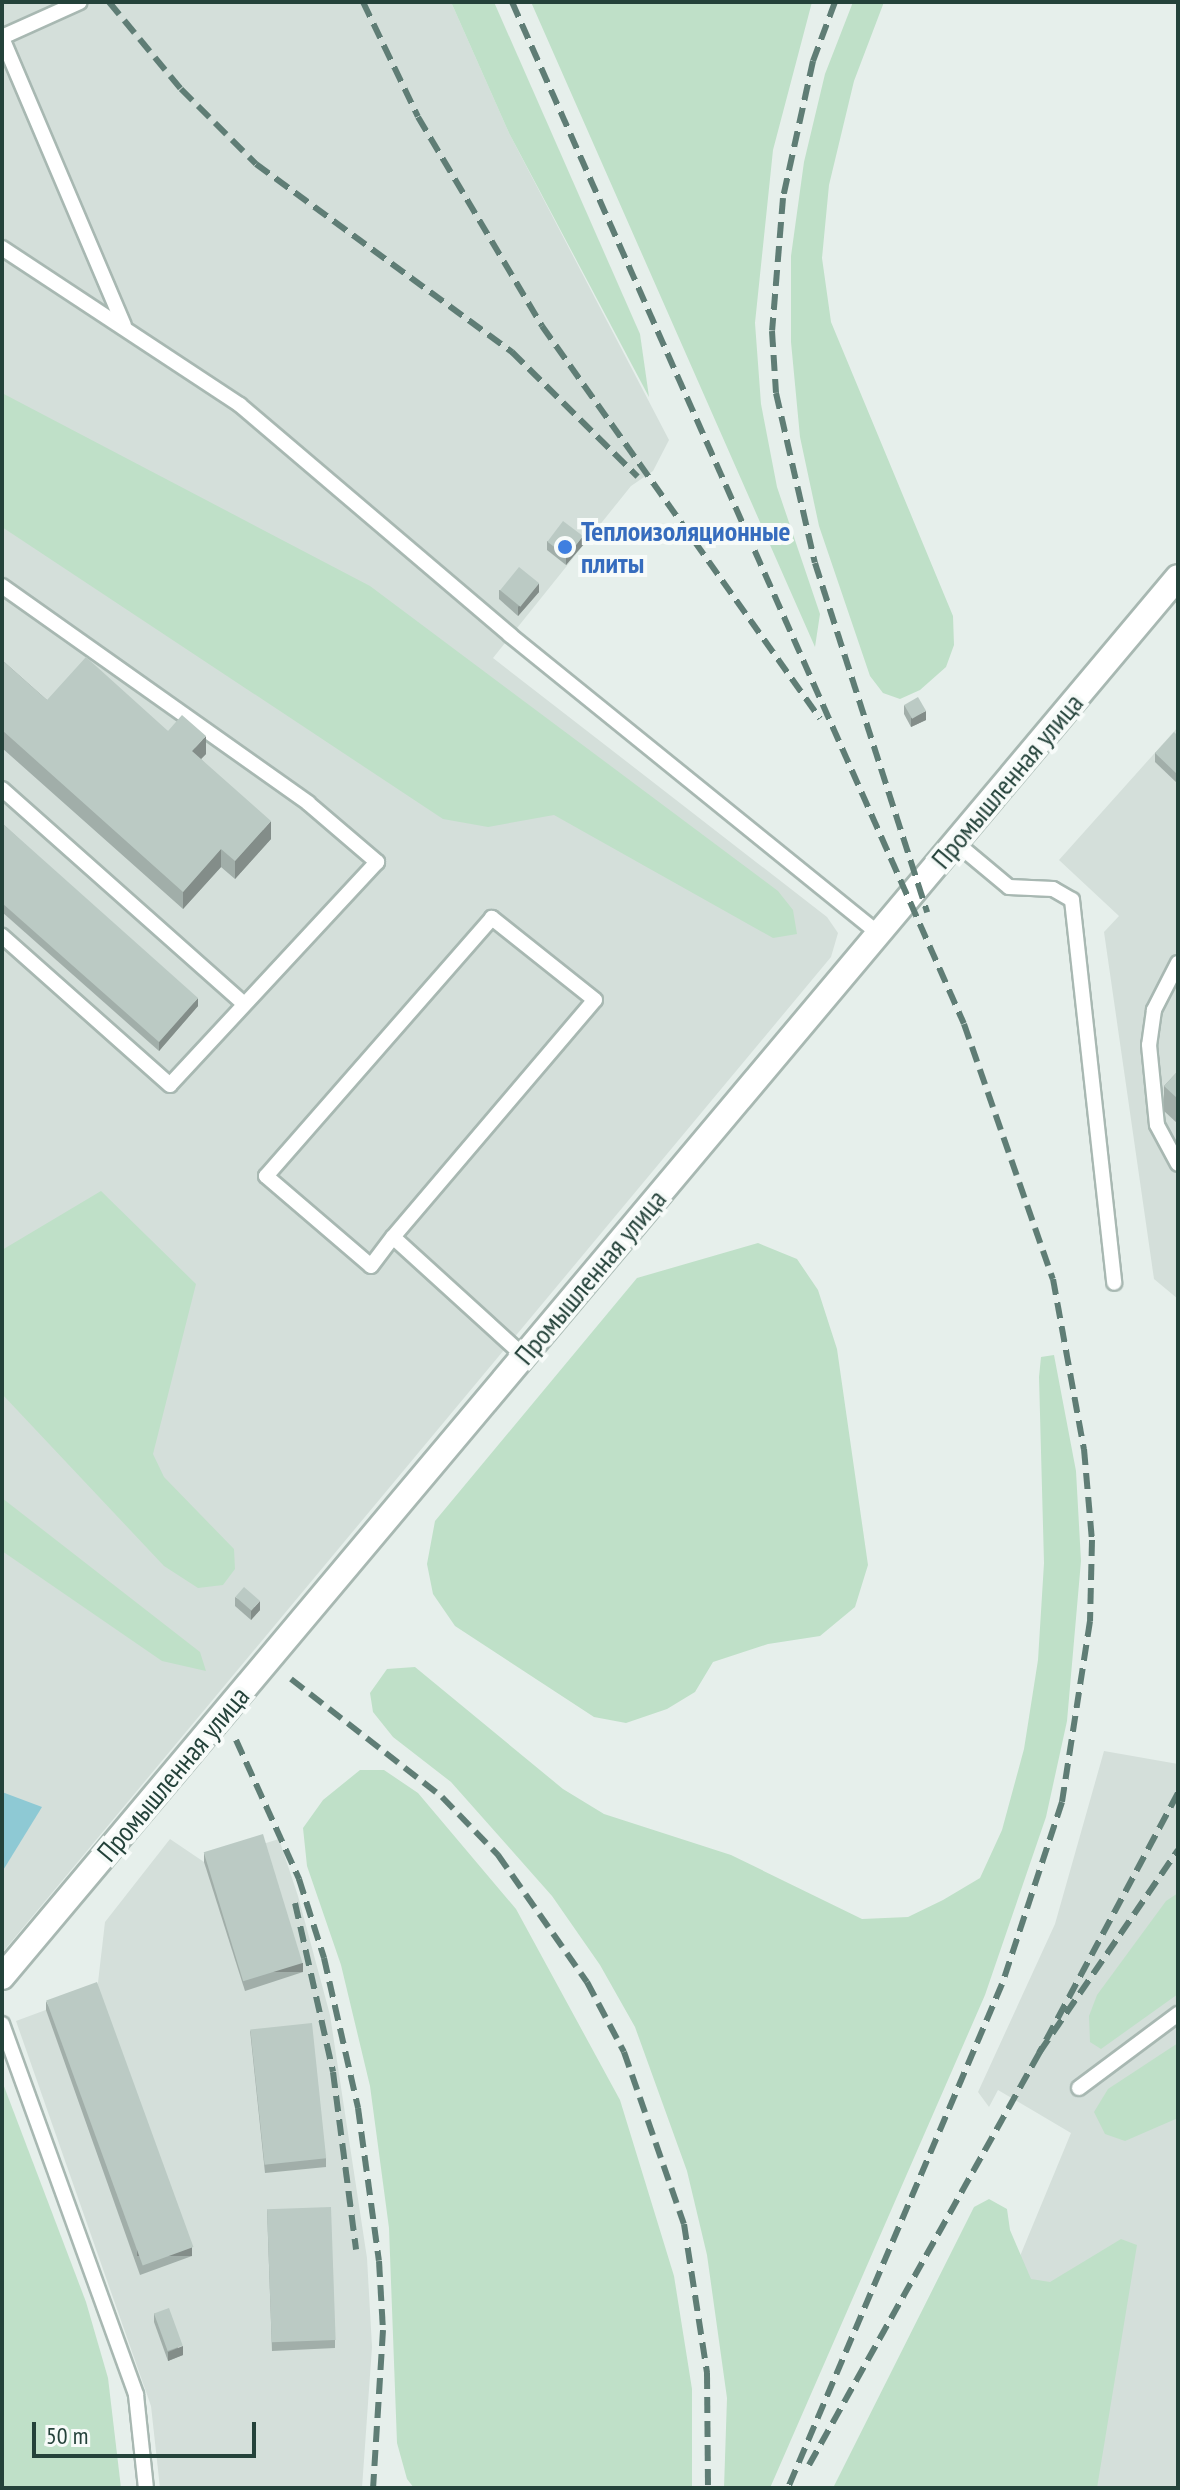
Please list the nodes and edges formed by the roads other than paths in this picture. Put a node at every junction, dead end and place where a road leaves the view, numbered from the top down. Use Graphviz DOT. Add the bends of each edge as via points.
graph roads {
  1 [pos="80,2"];
  2 [pos="2,38"];
  3 [pos="2,248"];
  4 [pos="124,326"];
  5 [pos="1178,577"];
  6 [pos="2,586"];
  7 [pos="2,789"];
  8 [pos="955,842"];
  9 [pos="879,934"];
  10 [pos="2,936"];
  11 [pos="1178,963"];
  12 [pos="244,1004"];
  13 [pos="1178,1164"];
  14 [pos="393,1237"];
  15 [pos="1114,1283"];
  16 [pos="524,1356"];
  17 [pos="2,1977"];
  18 [pos="1178,2014"];
  19 [pos="2,2024"];
  20 [pos="1079,2088"];
  21 [pos="146,2488"];
  1 -- 2 [label="lane"];
  2 -- 4 [label="lane"];
  3 -- 4 [label="lane"];
  4 -- 9 [label="lane" via="240,405 510,635"];
  5 -- 8 [label="street, Промышленная улица"];
  6 -- 12 [label="lane" via="297,795 377,862"];
  7 -- 12 [label="lane"];
  8 -- 9 [label="street, Промышленная улица"];
  8 -- 15 [label="lane" via="1009,887 1053,889 1072,900"];
  9 -- 16 [label="street, Промышленная улица"];
  10 -- 12 [label="lane" via="170,1085"];
  11 -- 13 [label="lane" via="1154,1010 1149,1045 1157,1125"];
  14 -- 14 [label="lane" via="371,1266 266,1176 492,918 595,1000"];
  14 -- 16 [label="lane"];
  16 -- 17 [label="street, Промышленная улица"];
  18 -- 20 [label="lane"];
  19 -- 21 [label="lane" via="136,2395"];
}
